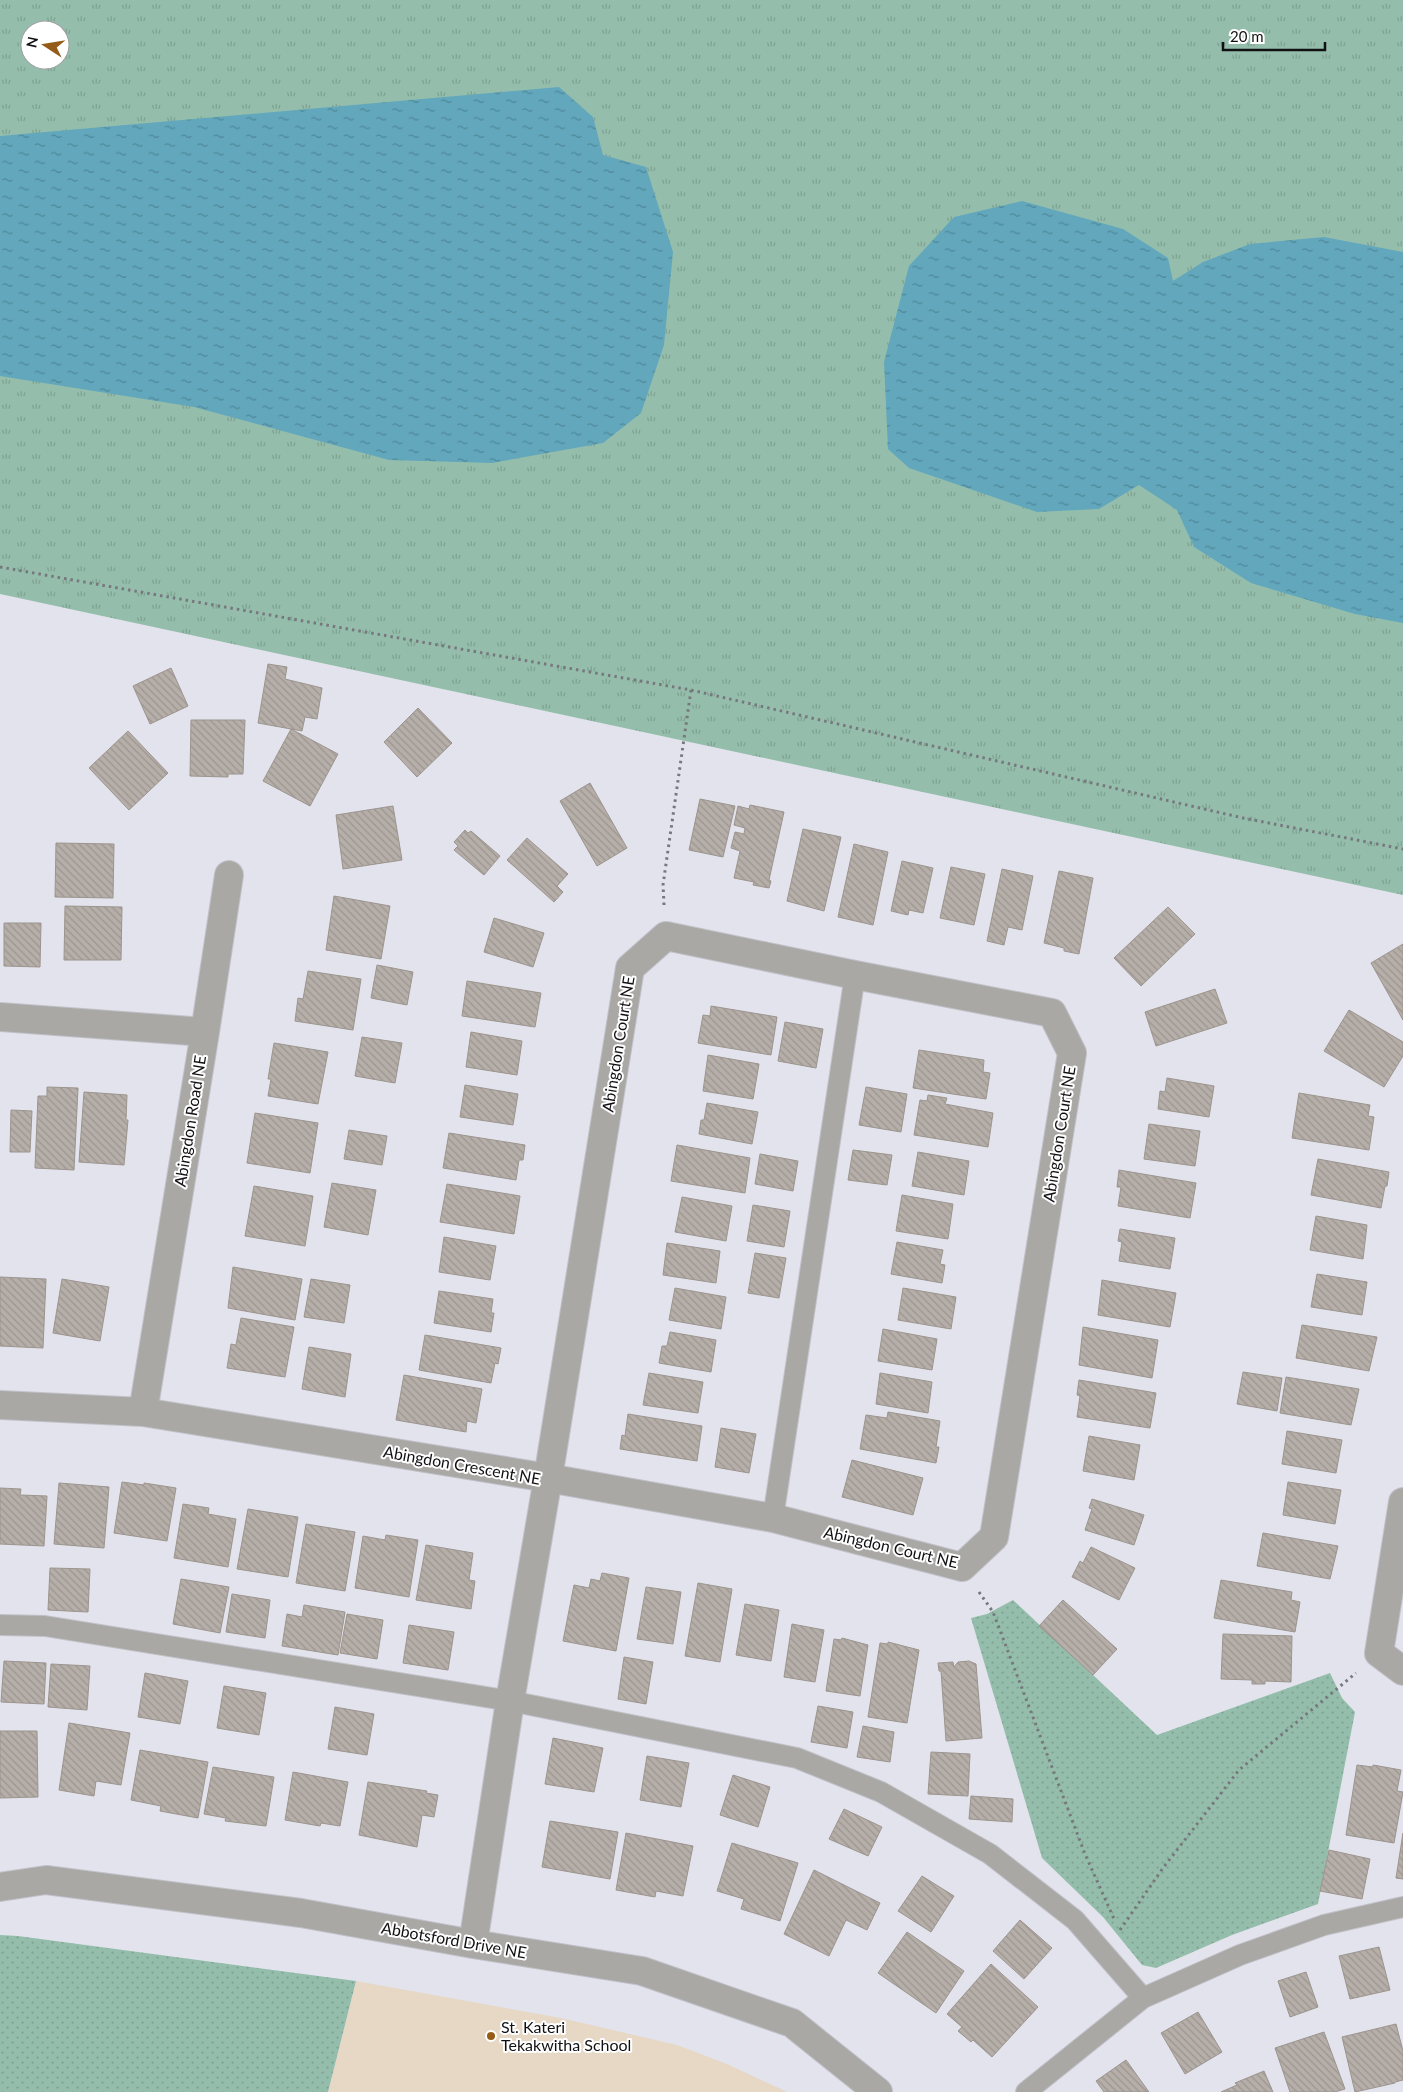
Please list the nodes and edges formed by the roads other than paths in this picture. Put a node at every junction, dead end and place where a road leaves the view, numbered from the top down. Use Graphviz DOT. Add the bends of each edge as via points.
graph roads {
  1 [pos="228,875"];
  2 [pos="854,975"];
  3 [pos="0,1017"];
  4 [pos="205,1032"];
  5 [pos="0,1405"];
  6 [pos="142,1412"];
  7 [pos="548,1478"];
  8 [pos="1403,1502"];
  9 [pos="773,1518"];
  10 [pos="0,1625"];
  11 [pos="1403,1671"];
  12 [pos="510,1701"];
  13 [pos="0,1887"];
  14 [pos="1403,1906"];
  15 [pos="473,1944"];
  16 [pos="1143,1998"];
  17 [pos="878,2092"];
  18 [pos="1026,2092"];
  1 -- 4 [label="street"];
  2 -- 7 [label="street, Abingdon Court NE" via="666,936 630,968"];
  2 -- 9 [label="lane"];
  2 -- 9 [label="street, Abingdon Court NE" via="1052,1013 1072,1053 994,1537 962,1567"];
  3 -- 4 [label="street, Abingdon Road NE"];
  4 -- 6 [label="street, Abingdon Road NE"];
  5 -- 6 [label="street, Abingdon Crescent NE"];
  6 -- 7 [label="street, Abingdon Crescent NE"];
  7 -- 9 [label="street, Abingdon Court NE"];
  7 -- 12 [label="street, Abingdon Crescent NE"];
  8 -- 11 [label="street" via="1379,1653"];
  10 -- 12 [label="lane" via="45,1626"];
  12 -- 15 [label="street, Abingdon Crescent NE"];
  12 -- 16 [label="lane" via="797,1758 881,1792 990,1854 1075,1920"];
  13 -- 15 [label="street, Abbotsford Drive NE" via="46,1880 301,1913"];
  14 -- 16 [label="lane" via="1324,1925 1240,1955"];
  15 -- 17 [label="street, Abbotsford Drive NE" via="642,1971 792,2023"];
  16 -- 18 [label="lane"];
}
